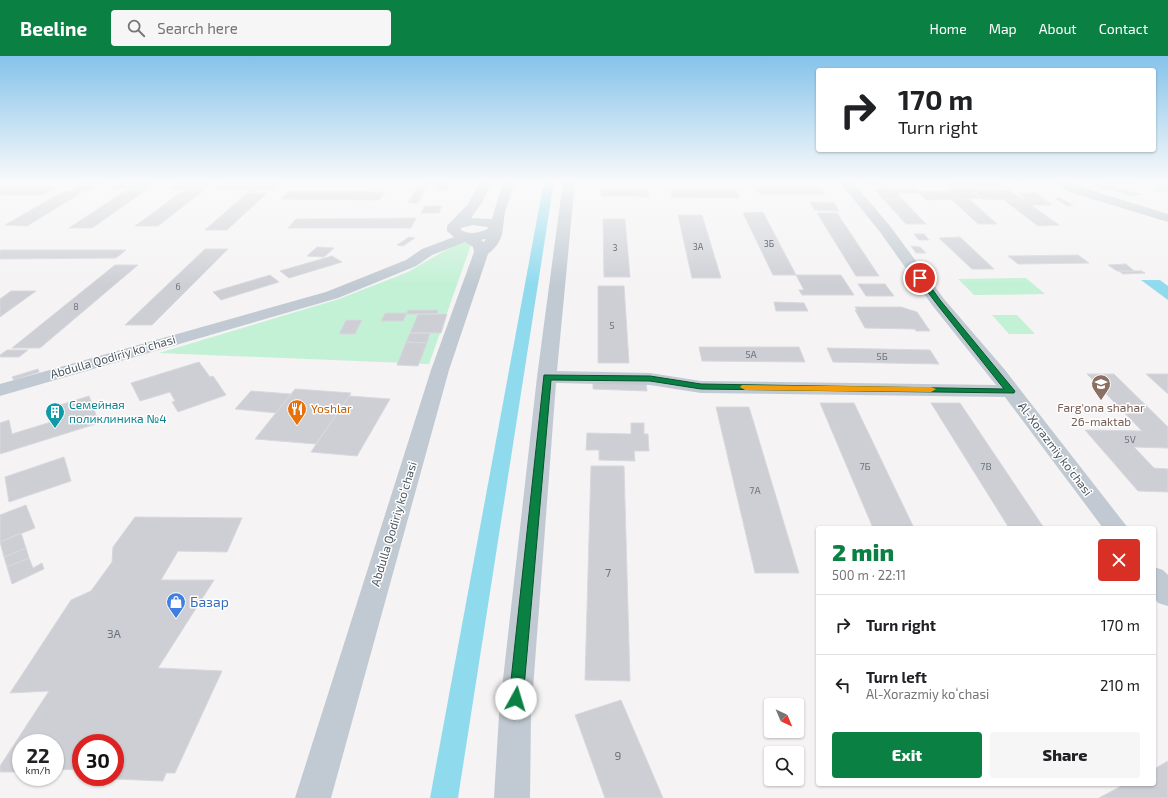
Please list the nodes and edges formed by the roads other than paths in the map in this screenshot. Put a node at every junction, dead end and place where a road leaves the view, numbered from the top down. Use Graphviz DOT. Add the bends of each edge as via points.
graph roads {
  1 [pos="467,216"];
  2 [pos="498,216"];
  3 [pos="565,216"];
  4 [pos="874,216"];
  5 [pos="454,226"];
  6 [pos="496,228"];
  7 [pos="474,244"];
  8 [pos="427,252"];
  9 [pos="547,377"];
  10 [pos="0,390"];
  11 [pos="1011,391"];
  12 [pos="1114,526"];
  13 [pos="1156,580"];
  14 [pos="1168,595"];
  15 [pos="313,798"];
  16 [pos="512,798"];
  1 -- 5 [label="street, Abdulla Qodiriy koʻchasi"];
  2 -- 6 [label="street, Abdulla Qodiriy koʻchasi"];
  3 -- 9 [label="street"];
  4 -- 11 [label="street, Al-Xorazmiy koʻchasi" via="938,302"];
  5 -- 6 [label="street" via="480,221 491,223"];
  5 -- 7 [label="street" via="456,234"];
  5 -- 8 [label="street, Abdulla Qodiriy koʻchasi" via="429,246"];
  6 -- 7 [label="street"];
  6 -- 7 [label="street, Abdulla Qodiriy koʻchasi" via="496,235 488,247"];
  7 -- 8 [label="street, Abdulla Qodiriy koʻchasi"];
  7 -- 15 [label="street, Abdulla Qodiriy koʻchasi" via="440,370"];
  8 -- 10 [label="street, Abdulla Qodiriy koʻchasi" via="411,263 325,297"];
  9 -- 11 [label="street" via="650,378 701,387"];
  9 -- 16 [label="street" via="515,715"];
  11 -- 12 [label="street, Al-Xorazmiy koʻchasi"];
  13 -- 14 [label="street"];
}
